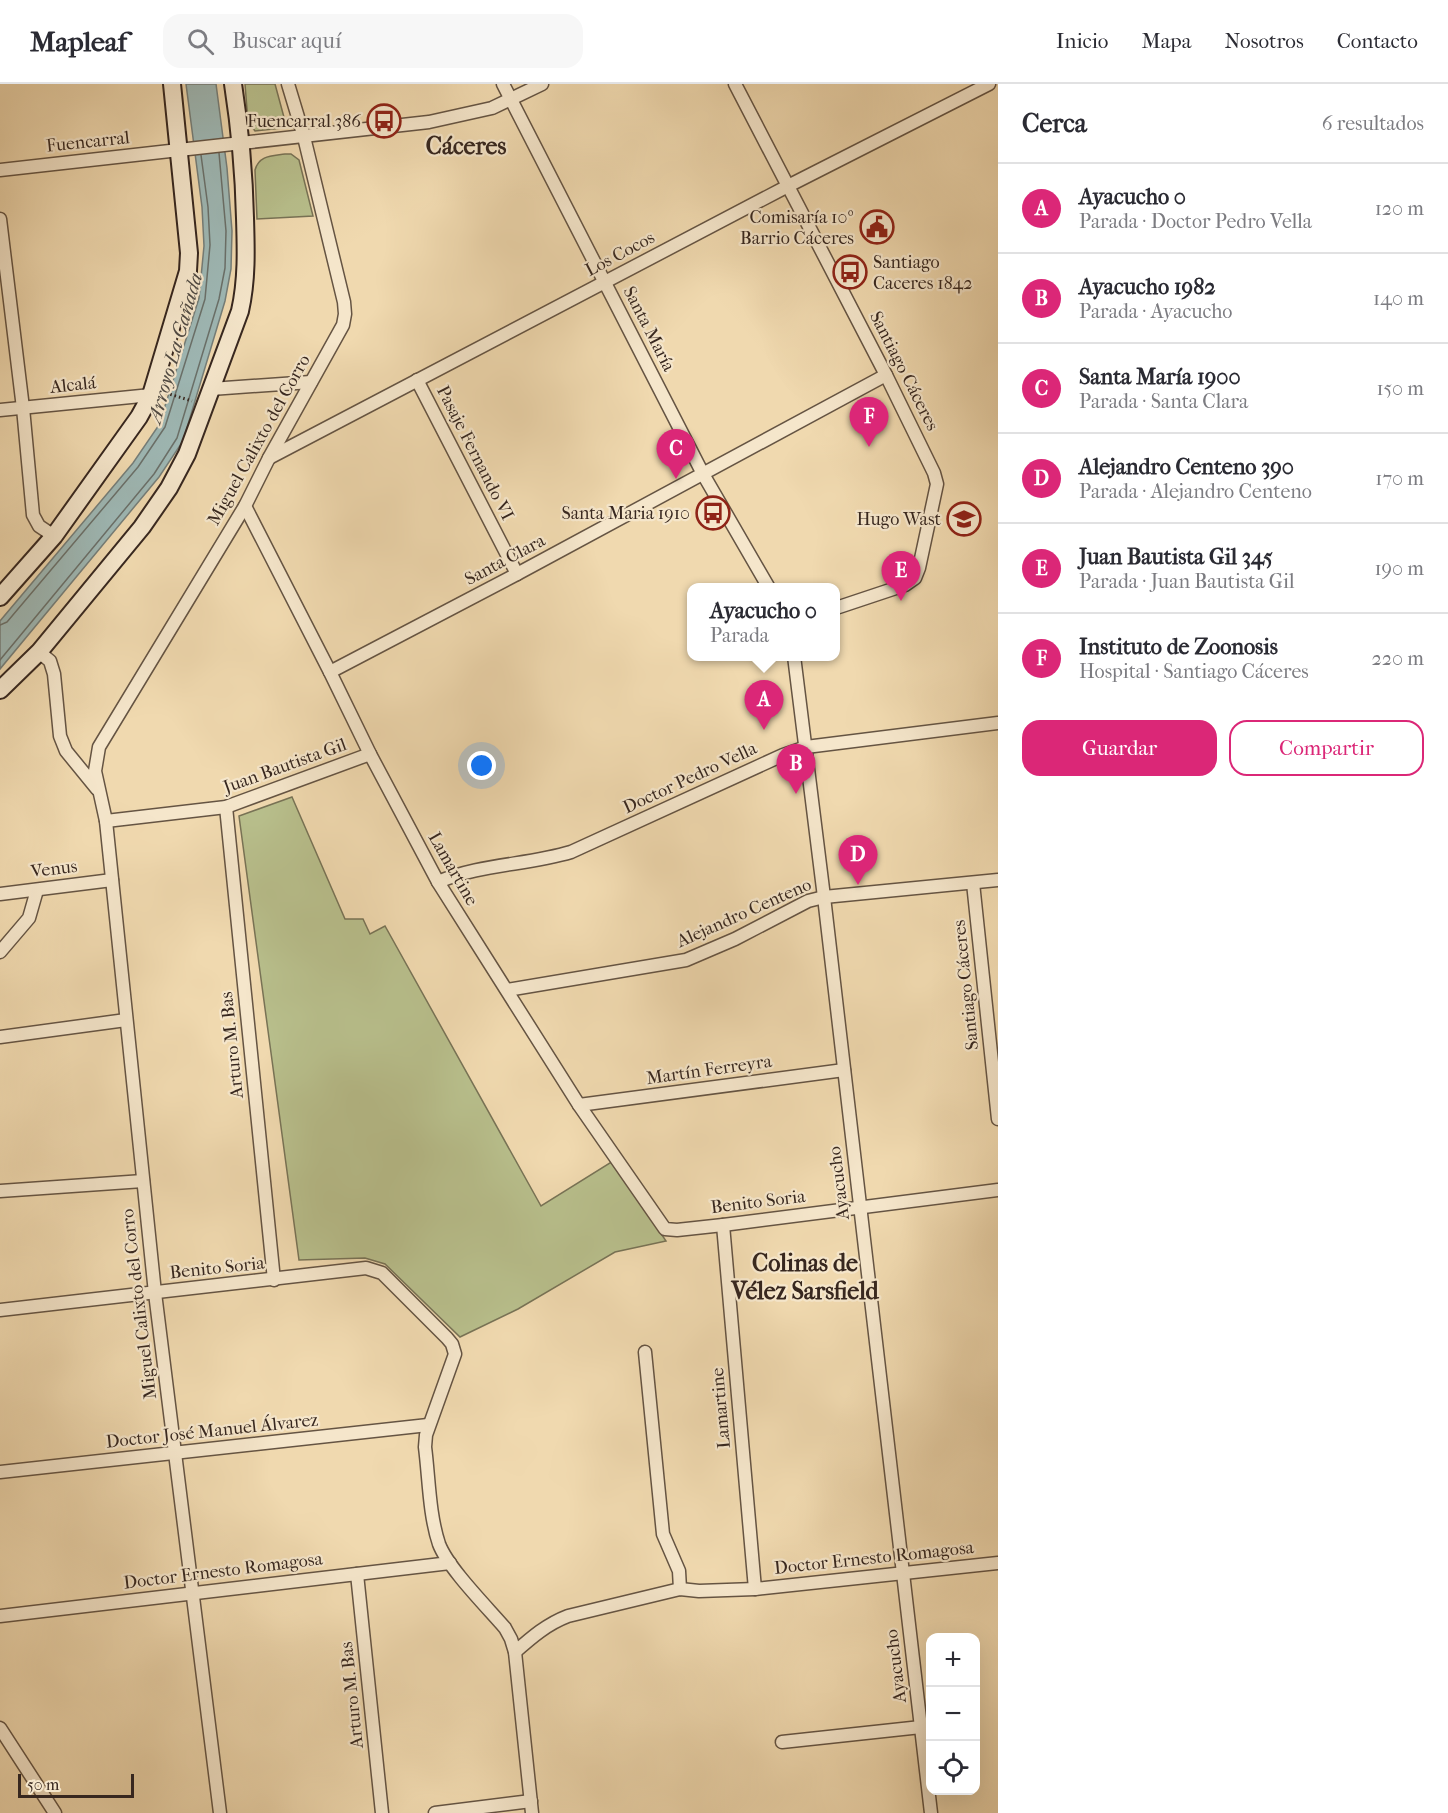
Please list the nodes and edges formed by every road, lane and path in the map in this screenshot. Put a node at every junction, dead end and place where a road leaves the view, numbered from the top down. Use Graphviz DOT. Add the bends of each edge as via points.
graph roads {
  1 [pos="172,84"];
  2 [pos="233,84"];
  3 [pos="288,84"];
  4 [pos="503,84"];
  5 [pos="542,84"];
  6 [pos="735,84"];
  7 [pos="989,84"];
  8 [pos="512,100"];
  9 [pos="304,137"];
  10 [pos="238,143"];
  11 [pos="185,150"];
  12 [pos="0,170"];
  13 [pos="788,186"];
  14 [pos="0,219"];
  15 [pos="605,282"];
  16 [pos="886,375"];
  17 [pos="417,380"];
  18 [pos="310,382"];
  19 [pos="151,392"];
  20 [pos="208,397"];
  21 [pos="22,408"];
  22 [pos="0,411"];
  23 [pos="269,458"];
  24 [pos="703,474"];
  25 [pos="245,506"];
  26 [pos="54,536"];
  27 [pos="517,574"];
  28 [pos="765,583"];
  29 [pos="0,597"];
  30 [pos="840,607"];
  31 [pos="39,652"];
  32 [pos="795,661"];
  33 [pos="330,672"];
  34 [pos="0,690"];
  35 [pos="998,723"];
  36 [pos="806,747"];
  37 [pos="369,754"];
  38 [pos="98,790"];
  39 [pos="226,807"];
  40 [pos="105,821"];
  41 [pos="112,880"];
  42 [pos="998,880"];
  43 [pos="438,882"];
  44 [pos="973,883"];
  45 [pos="37,890"];
  46 [pos="0,894"];
  47 [pos="824,897"];
  48 [pos="0,952"];
  49 [pos="507,990"];
  50 [pos="126,1020"];
  51 [pos="0,1037"];
  52 [pos="844,1070"];
  53 [pos="579,1105"];
  54 [pos="998,1119"];
  55 [pos="143,1180"];
  56 [pos="998,1190"];
  57 [pos="0,1191"];
  58 [pos="860,1207"];
  59 [pos="723,1225"];
  60 [pos="666,1229"];
  61 [pos="274,1280"];
  62 [pos="155,1293"];
  63 [pos="0,1310"];
  64 [pos="645,1352"];
  65 [pos="428,1425"];
  66 [pos="175,1453"];
  67 [pos="0,1472"];
  68 [pos="450,1563"];
  69 [pos="998,1563"];
  70 [pos="357,1574"];
  71 [pos="903,1574"];
  72 [pos="680,1589"];
  73 [pos="755,1589"];
  74 [pos="192,1592"];
  75 [pos="0,1616"];
  76 [pos="515,1652"];
  77 [pos="921,1727"];
  78 [pos="0,1728"];
  79 [pos="782,1742"];
  80 [pos="531,1807"];
  81 [pos="55,1813"];
  82 [pos="220,1813"];
  83 [pos="382,1813"];
  84 [pos="435,1813"];
  85 [pos="931,1813"];
  1 -- 11 [label="main road"];
  2 -- 10 [label="main road"];
  3 -- 9 [label="street, Miguel Calixto del Corro"];
  4 -- 8 [label="street, Santa María"];
  5 -- 8 [label="street"];
  6 -- 13 [label="street, Santiago Cáceres"];
  7 -- 13 [label="street, Los Cocos"];
  8 -- 9 [label="street" via="429,122"];
  8 -- 15 [label="street, Santa María"];
  9 -- 10 [label="street"];
  9 -- 18 [label="street, Miguel Calixto del Corro" via="345,314 343,325"];
  10 -- 11 [label="street"];
  10 -- 20 [label="main road" via="246,248 243,295"];
  11 -- 12 [label="street, Fuencarral"];
  11 -- 19 [label="main road" via="188,271"];
  13 -- 15 [label="street, Los Cocos"];
  13 -- 16 [label="street, Santiago Cáceres"];
  14 -- 21 [label="street"];
  15 -- 17 [label="street, Los Cocos"];
  15 -- 24 [label="street, Santa María"];
  16 -- 24 [label="street, Santa Clara"];
  16 -- 30 [label="street, Santiago Cáceres" via="937,484 915,578"];
  17 -- 23 [label="street, Los Cocos"];
  17 -- 27 [label="street, Pasaje Fernando VI"];
  18 -- 20 [label="street"];
  18 -- 23 [label="street, Miguel Calixto del Corro"];
  19 -- 20 [label="path"];
  19 -- 21 [label="street, Alcalá"];
  19 -- 26 [label="main road" via="130,433"];
  20 -- 31 [label="main road" via="179,471 155,509"];
  21 -- 22 [label="street, Alcalá"];
  21 -- 26 [label="street" via="33,515 39,526"];
  23 -- 25 [label="street, Miguel Calixto del Corro"];
  24 -- 27 [label="street, Santa Clara"];
  24 -- 28 [label="street, Santa María"];
  25 -- 33 [label="street, Lamartine"];
  25 -- 38 [label="street, Miguel Calixto del Corro" via="99,747 95,771"];
  26 -- 29 [label="main road"];
  27 -- 33 [label="street, Santa Clara"];
  31 -- 34 [label="main road"];
  31 -- 38 [label="street, Miguel Calixto del Corro" via="50,661 54,674 60,736 66,751"];
  32 -- 36 [label="street, Ayacucho"];
  33 -- 37 [label="street, Lamartine"];
  35 -- 36 [label="street, Doctor Pedro Vella"];
  36 -- 43 [label="street, Doctor Pedro Vella" via="571,852 459,873"];
  36 -- 47 [label="street, Ayacucho"];
  37 -- 39 [label="street, Juan Bautista Gil"];
  37 -- 43 [label="street, Lamartine"];
  38 -- 40 [label="street, Miguel Calixto del Corro"];
  39 -- 40 [label="street, Juan Bautista Gil"];
  39 -- 61 [label="street, Arturo M. Bas"];
  40 -- 41 [label="street, Miguel Calixto del Corro"];
  41 -- 45 [label="street, Venus"];
  41 -- 50 [label="street, Miguel Calixto del Corro"];
  42 -- 44 [label="street, Alejandro Centeno"];
  43 -- 49 [label="street, Lamartine"];
  44 -- 47 [label="street, Alejandro Centeno"];
  44 -- 54 [label="street, Santiago Cáceres"];
  45 -- 46 [label="street, Venus"];
  45 -- 48 [label="street" via="29,918"];
  47 -- 49 [label="street, Alejandro Centeno" via="808,901 686,960"];
  47 -- 52 [label="street, Ayacucho"];
  49 -- 53 [label="street, Lamartine"];
  50 -- 51 [label="street"];
  50 -- 55 [label="street, Miguel Calixto del Corro"];
  52 -- 53 [label="street, Martín Ferreyra"];
  52 -- 58 [label="street, Ayacucho"];
  53 -- 60 [label="street, Lamartine"];
  55 -- 57 [label="street"];
  55 -- 62 [label="street, Miguel Calixto del Corro"];
  56 -- 58 [label="street, Benito Soria"];
  58 -- 59 [label="street, Benito Soria"];
  58 -- 71 [label="street, Ayacucho"];
  59 -- 60 [label="street, Benito Soria"];
  59 -- 73 [label="street, Lamartine"];
  61 -- 62 [label="street, Benito Soria"];
  61 -- 65 [label="street, Benito Soria" via="366,1268 382,1273 452,1344 452,1365"];
  62 -- 63 [label="street, Benito Soria"];
  62 -- 66 [label="street, Miguel Calixto del Corro"];
  64 -- 72 [label="street" via="663,1534 679,1570"];
  65 -- 66 [label="street, Doctor José Manuel Álvarez"];
  65 -- 68 [label="street" via="425,1447 435,1529"];
  66 -- 67 [label="street, Doctor José Manuel Álvarez"];
  66 -- 74 [label="street, Miguel Calixto del Corro"];
  68 -- 70 [label="street, Doctor Ernesto Romagosa"];
  68 -- 76 [label="street" via="505,1628"];
  69 -- 71 [label="street, Doctor Ernesto Romagosa"];
  70 -- 74 [label="street, Doctor Ernesto Romagosa"];
  70 -- 83 [label="street, Arturo M. Bas"];
  71 -- 73 [label="street, Doctor Ernesto Romagosa"];
  71 -- 77 [label="street, Ayacucho"];
  72 -- 73 [label="street, Doctor Ernesto Romagosa"];
  72 -- 76 [label="street, Doctor Ernesto Romagosa" via="551,1622"];
  74 -- 75 [label="street, Doctor Ernesto Romagosa"];
  74 -- 82 [label="street, Miguel Calixto del Corro"];
  76 -- 80 [label="street"];
  77 -- 79 [label="street"];
  77 -- 85 [label="street, Ayacucho"];
  78 -- 81 [label="street"];
  80 -- 84 [label="street"];
}
